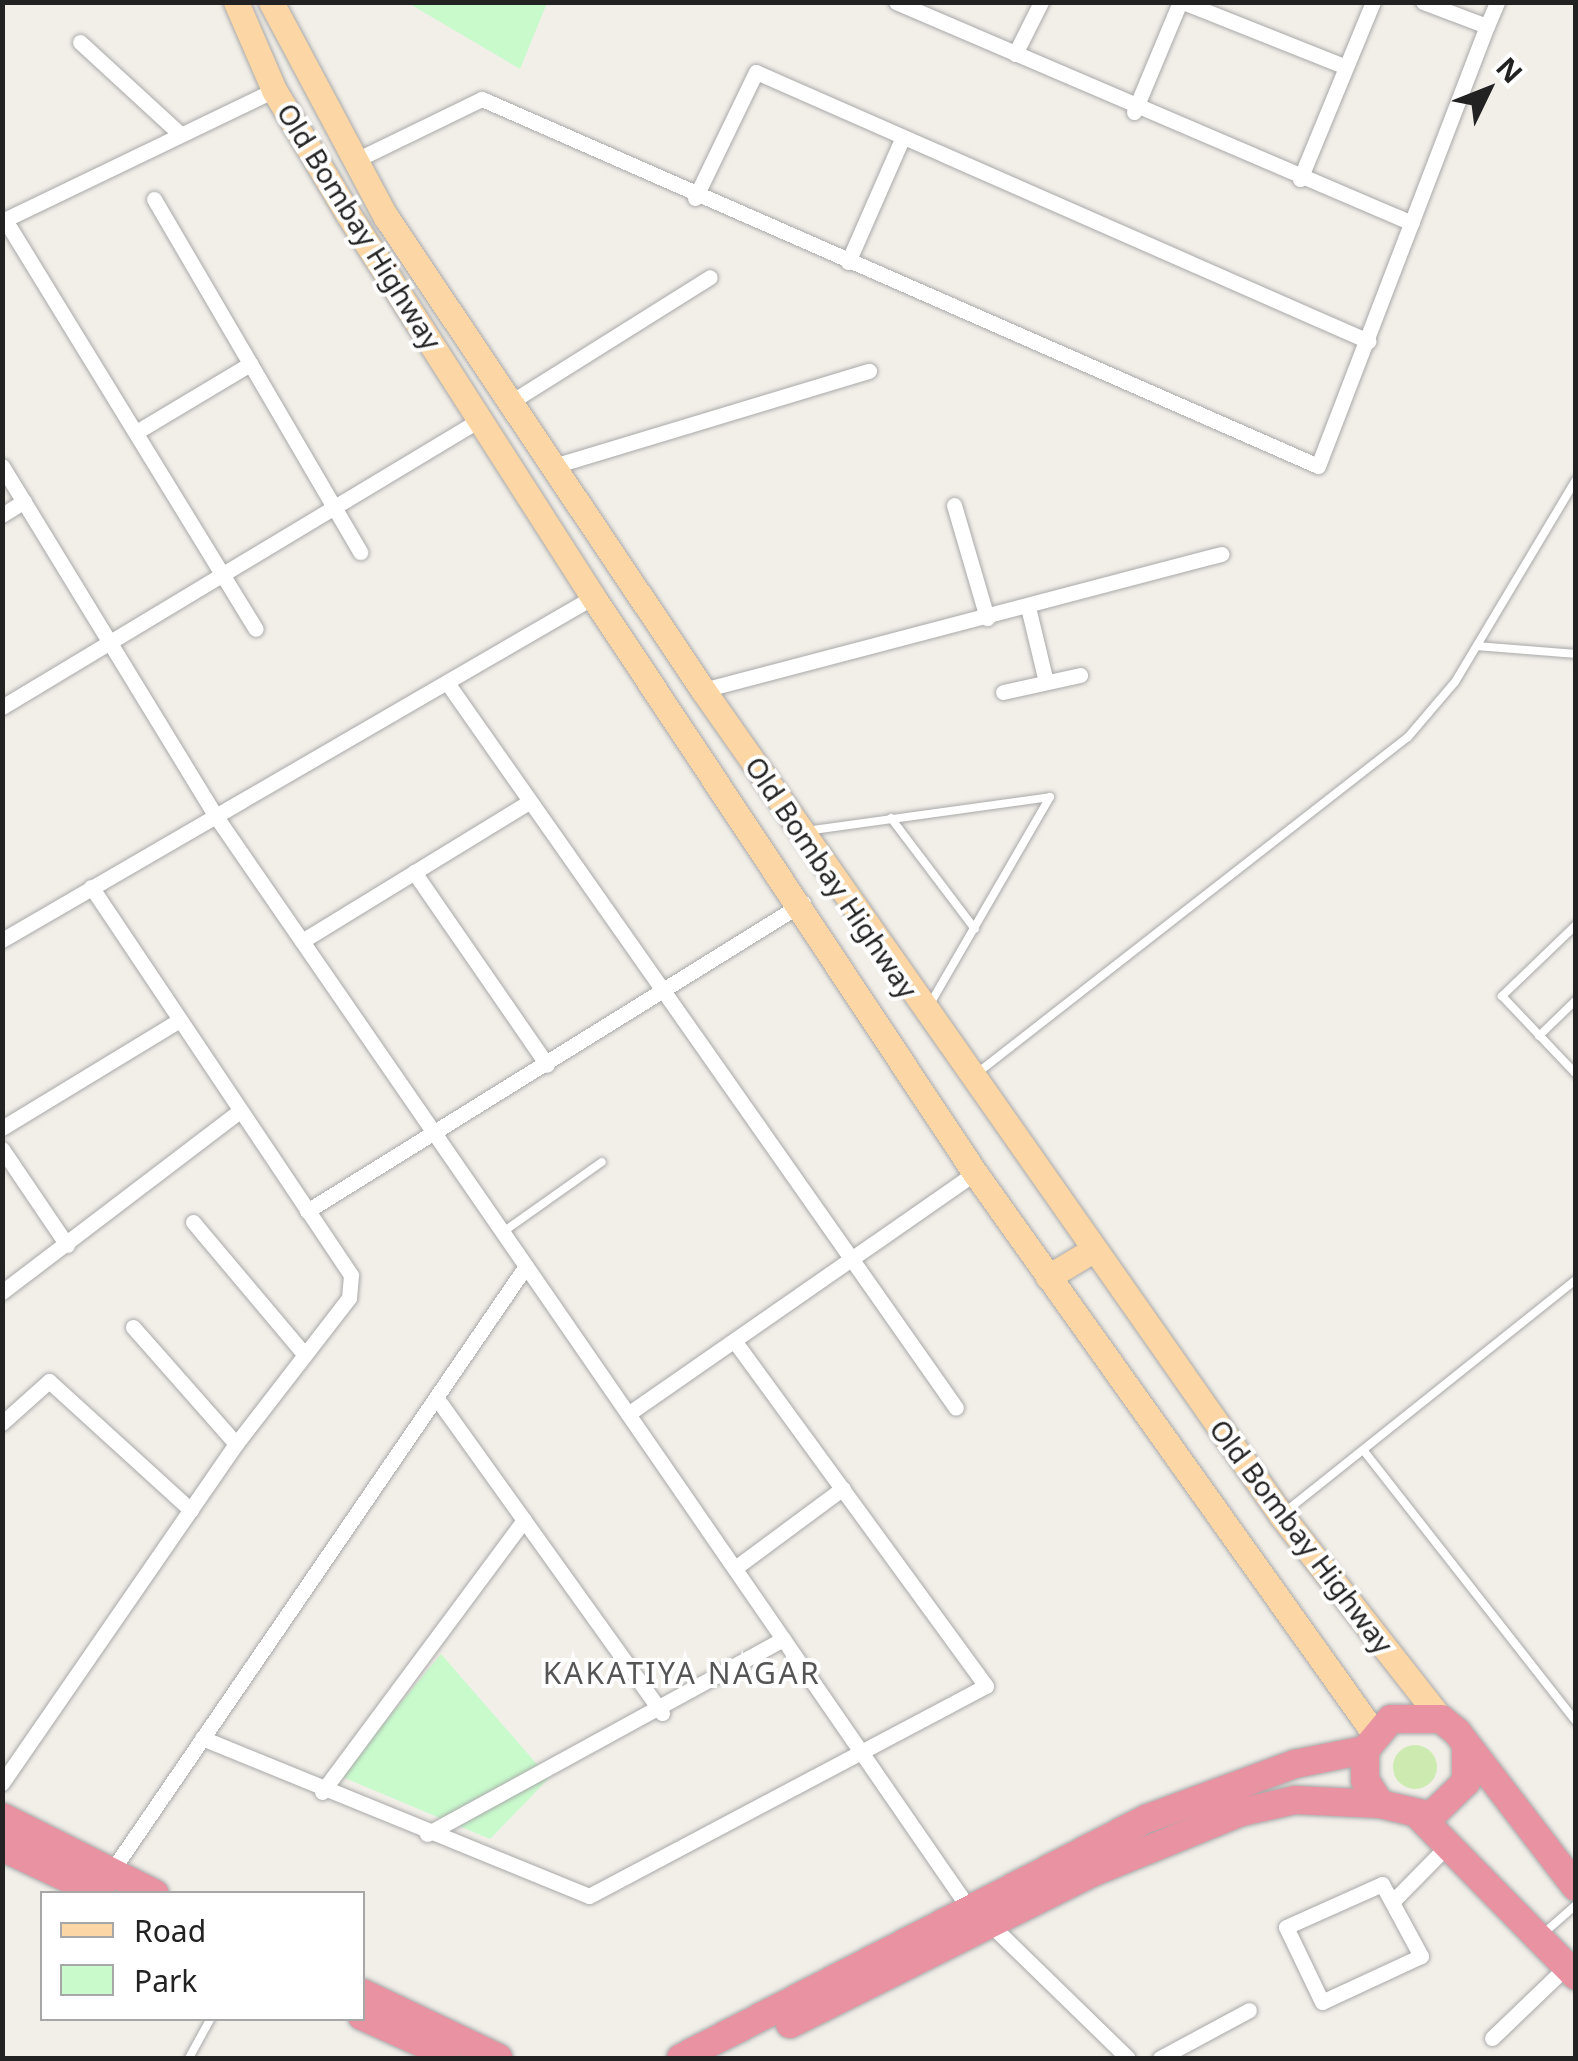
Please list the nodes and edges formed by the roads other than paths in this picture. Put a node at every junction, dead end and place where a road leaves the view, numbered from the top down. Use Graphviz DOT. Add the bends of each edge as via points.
graph roads {
  1 [pos="236,2"];
  2 [pos="271,2"];
  3 [pos="896,2"];
  4 [pos="1041,2"];
  5 [pos="1181,2"];
  6 [pos="1373,2"];
  7 [pos="1424,2"];
  8 [pos="1498,2"];
  9 [pos="1487,26"];
  10 [pos="80,42"];
  11 [pos="1015,54"];
  12 [pos="1346,67"];
  13 [pos="274,90"];
  14 [pos="1134,112"];
  15 [pos="180,134"];
  16 [pos="902,139"];
  17 [pos="352,162"];
  18 [pos="1300,179"];
  19 [pos="695,198"];
  20 [pos="154,199"];
  21 [pos="1412,223"];
  22 [pos="6,224"];
  23 [pos="848,262"];
  24 [pos="710,277"];
  25 [pos="1368,341"];
  26 [pos="250,364"];
  27 [pos="869,371"];
  28 [pos="514,400"];
  29 [pos="481,419"];
  30 [pos="138,431"];
  31 [pos="2,466"];
  32 [pos="557,466"];
  33 [pos="1576,480"];
  34 [pos="24,501"];
  35 [pos="954,505"];
  36 [pos="334,507"];
  37 [pos="2,515"];
  38 [pos="360,552"];
  39 [pos="1221,554"];
  40 [pos="226,572"];
  41 [pos="594,597"];
  42 [pos="1028,607"];
  43 [pos="987,618"];
  44 [pos="256,629"];
  45 [pos="110,642"];
  46 [pos="1477,646"];
  47 [pos="1576,654"];
  48 [pos="1080,675"];
  49 [pos="1046,682"];
  50 [pos="448,684"];
  51 [pos="704,690"];
  52 [pos="1003,692"];
  53 [pos="2,707"];
  54 [pos="526,804"];
  55 [pos="217,818"];
  56 [pos="891,818"];
  57 [pos="802,831"];
  58 [pos="414,872"];
  59 [pos="91,887"];
  60 [pos="803,903"];
  61 [pos="1576,925"];
  62 [pos="974,930"];
  63 [pos="2,940"];
  64 [pos="302,941"];
  65 [pos="662,994"];
  66 [pos="1576,1000"];
  67 [pos="925,1013"];
  68 [pos="176,1022"];
  69 [pos="1540,1036"];
  70 [pos="547,1065"];
  71 [pos="1576,1074"];
  72 [pos="971,1078"];
  73 [pos="238,1112"];
  74 [pos="2,1128"];
  75 [pos="434,1132"];
  76 [pos="2,1148"];
  77 [pos="602,1162"];
  78 [pos="975,1173"];
  79 [pos="307,1212"];
  80 [pos="194,1222"];
  81 [pos="503,1232"];
  82 [pos="67,1246"];
  83 [pos="1094,1250"];
  84 [pos="853,1258"];
  85 [pos="526,1266"];
  86 [pos="1048,1277"];
  87 [pos="1576,1280"];
  88 [pos="2,1292"];
  89 [pos="133,1327"];
  90 [pos="734,1340"];
  91 [pos="304,1354"];
  92 [pos="438,1400"];
  93 [pos="956,1408"];
  94 [pos="628,1414"];
  95 [pos="2,1424"];
  96 [pos="236,1444"];
  97 [pos="1364,1451"];
  98 [pos="843,1488"];
  99 [pos="191,1510"];
  100 [pos="1281,1515"];
  101 [pos="524,1520"];
  102 [pos="735,1568"];
  103 [pos="784,1639"];
  104 [pos="662,1713"];
  105 [pos="1441,1719"];
  106 [pos="1576,1722"];
  107 [pos="202,1738"];
  108 [pos="1370,1741"];
  109 [pos="1466,1748"];
  110 [pos="864,1756"];
  111 [pos="2,1783"];
  112 [pos="322,1792"];
  113 [pos="1380,1804"];
  114 [pos="2,1818"];
  115 [pos="1421,1818"];
  116 [pos="426,1834"];
  117 [pos="1448,1844"];
  118 [pos="2,1847"];
  119 [pos="89,1885"];
  120 [pos="1576,1887"];
  121 [pos="133,1891"];
  122 [pos="1394,1901"];
  123 [pos="1576,1905"];
  124 [pos="980,1917"];
  125 [pos="1541,1935"];
  126 [pos="1571,1972"];
  127 [pos="365,1994"];
  128 [pos="1249,2010"];
  129 [pos="365,2017"];
  130 [pos="209,2021"];
  131 [pos="1492,2038"];
  132 [pos="190,2058"];
  133 [pos="456,2058"];
  134 [pos="498,2058"];
  135 [pos="681,2058"];
  136 [pos="721,2058"];
  137 [pos="1128,2058"];
  138 [pos="1160,2058"];
  1 -- 13 [label="main road, Old Bombay Highway"];
  2 -- 17 [label="main road, Old Bombay Highway"];
  3 -- 11 [label="street"];
  4 -- 11 [label="street"];
  5 -- 12 [label="street"];
  5 -- 14 [label="street"];
  6 -- 12 [label="street"];
  7 -- 9 [label="street"];
  8 -- 9 [label="street"];
  9 -- 21 [label="street"];
  10 -- 15 [label="street"];
  11 -- 14 [label="street"];
  12 -- 18 [label="street"];
  13 -- 15 [label="street"];
  13 -- 29 [label="main road, Old Bombay Highway"];
  14 -- 18 [label="street"];
  15 -- 22 [label="street"];
  16 -- 19 [label="street" via="756,72"];
  16 -- 23 [label="street"];
  16 -- 25 [label="street"];
  17 -- 19 [label="street" via="482,98"];
  17 -- 28 [label="main road, Old Bombay Highway"];
  18 -- 21 [label="street"];
  19 -- 23 [label="street"];
  20 -- 26 [label="street"];
  21 -- 25 [label="street"];
  22 -- 30 [label="street"];
  23 -- 25 [label="street" via="1318,466"];
  24 -- 28 [label="street"];
  26 -- 30 [label="street"];
  26 -- 36 [label="street"];
  27 -- 32 [label="street"];
  28 -- 32 [label="main road, Old Bombay Highway"];
  29 -- 36 [label="street"];
  29 -- 41 [label="main road, Old Bombay Highway"];
  30 -- 40 [label="street"];
  31 -- 34 [label="street"];
  32 -- 51 [label="main road, Old Bombay Highway"];
  33 -- 46 [label="lane"];
  34 -- 37 [label="street"];
  34 -- 45 [label="street"];
  35 -- 43 [label="street"];
  36 -- 38 [label="street"];
  36 -- 40 [label="street"];
  39 -- 42 [label="street"];
  40 -- 44 [label="street"];
  40 -- 45 [label="street"];
  41 -- 50 [label="street"];
  41 -- 60 [label="main road, Old Bombay Highway"];
  42 -- 43 [label="street"];
  42 -- 49 [label="street"];
  43 -- 51 [label="street"];
  45 -- 53 [label="street"];
  45 -- 55 [label="street"];
  46 -- 47 [label="lane"];
  46 -- 72 [label="lane" via="1434,710 1367,772"];
  48 -- 49 [label="street"];
  49 -- 52 [label="street"];
  50 -- 54 [label="street"];
  50 -- 55 [label="street"];
  51 -- 57 [label="main road, Old Bombay Highway"];
  54 -- 58 [label="street"];
  54 -- 65 [label="street"];
  55 -- 59 [label="street"];
  55 -- 64 [label="street"];
  56 -- 57 [label="lane"];
  56 -- 62 [label="lane"];
  56 -- 62 [label="lane" via="1050,797"];
  57 -- 67 [label="main road, Old Bombay Highway"];
  58 -- 64 [label="street"];
  58 -- 70 [label="street"];
  59 -- 63 [label="street"];
  59 -- 68 [label="street"];
  60 -- 65 [label="street"];
  60 -- 78 [label="main road, Old Bombay Highway"];
  61 -- 69 [label="lane" via="1502,996"];
  62 -- 67 [label="lane"];
  64 -- 75 [label="street"];
  65 -- 70 [label="street"];
  65 -- 84 [label="street"];
  66 -- 69 [label="lane"];
  67 -- 72 [label="main road, Old Bombay Highway"];
  68 -- 73 [label="street"];
  68 -- 74 [label="street"];
  69 -- 71 [label="lane"];
  70 -- 75 [label="street"];
  72 -- 83 [label="main road, Old Bombay Highway"];
  73 -- 79 [label="street"];
  73 -- 82 [label="street"];
  75 -- 79 [label="street"];
  75 -- 81 [label="street"];
  76 -- 82 [label="street"];
  77 -- 81 [label="lane"];
  78 -- 84 [label="street"];
  78 -- 86 [label="main road, Old Bombay Highway"];
  79 -- 91 [label="street" via="351,1276 349,1298"];
  80 -- 91 [label="street"];
  81 -- 85 [label="street"];
  82 -- 88 [label="street"];
  83 -- 86 [label="main road"];
  83 -- 100 [label="main road, Old Bombay Highway"];
  84 -- 90 [label="street"];
  84 -- 93 [label="street"];
  85 -- 92 [label="street"];
  85 -- 94 [label="street"];
  86 -- 108 [label="main road, Old Bombay Highway"];
  87 -- 97 [label="lane"];
  89 -- 96 [label="street"];
  90 -- 94 [label="street"];
  90 -- 98 [label="street"];
  91 -- 96 [label="street"];
  92 -- 101 [label="street"];
  92 -- 107 [label="street"];
  94 -- 102 [label="street"];
  95 -- 99 [label="street" via="49,1381"];
  96 -- 99 [label="street"];
  97 -- 100 [label="lane"];
  97 -- 106 [label="lane"];
  98 -- 102 [label="street"];
  98 -- 110 [label="street" via="986,1686"];
  99 -- 111 [label="street"];
  100 -- 105 [label="main road, Old Bombay Highway"];
  101 -- 104 [label="street"];
  101 -- 112 [label="street"];
  102 -- 103 [label="street"];
  103 -- 104 [label="street"];
  103 -- 110 [label="street"];
  104 -- 116 [label="street"];
  105 -- 108 [label="highway" via="1409,1713"];
  105 -- 109 [label="highway"];
  107 -- 112 [label="street"];
  107 -- 119 [label="street"];
  108 -- 113 [label="highway" via="1365,1780"];
  108 -- 124 [label="highway" via="1146,1819"];
  109 -- 115 [label="highway" via="1458,1798"];
  109 -- 120 [label="highway"];
  110 -- 116 [label="street" via="589,1896"];
  110 -- 124 [label="street"];
  112 -- 116 [label="street"];
  113 -- 115 [label="highway"];
  113 -- 124 [label="highway" via="1295,1800 1241,1812"];
  114 -- 119 [label="highway"];
  115 -- 117 [label="highway"];
  117 -- 122 [label="street"];
  117 -- 125 [label="highway"];
  118 -- 119 [label="highway"];
  119 -- 121 [label="highway"];
  122 -- 122 [label="street" via="1418,1960 1316,1999 1286,1926 1382,1884"];
  123 -- 125 [label="lane"];
  124 -- 135 [label="highway"];
  124 -- 136 [label="highway"];
  124 -- 137 [label="street"];
  125 -- 126 [label="highway"];
  126 -- 131 [label="street"];
  127 -- 134 [label="highway"];
  128 -- 138 [label="street"];
  129 -- 133 [label="highway"];
  130 -- 132 [label="lane"];
}
